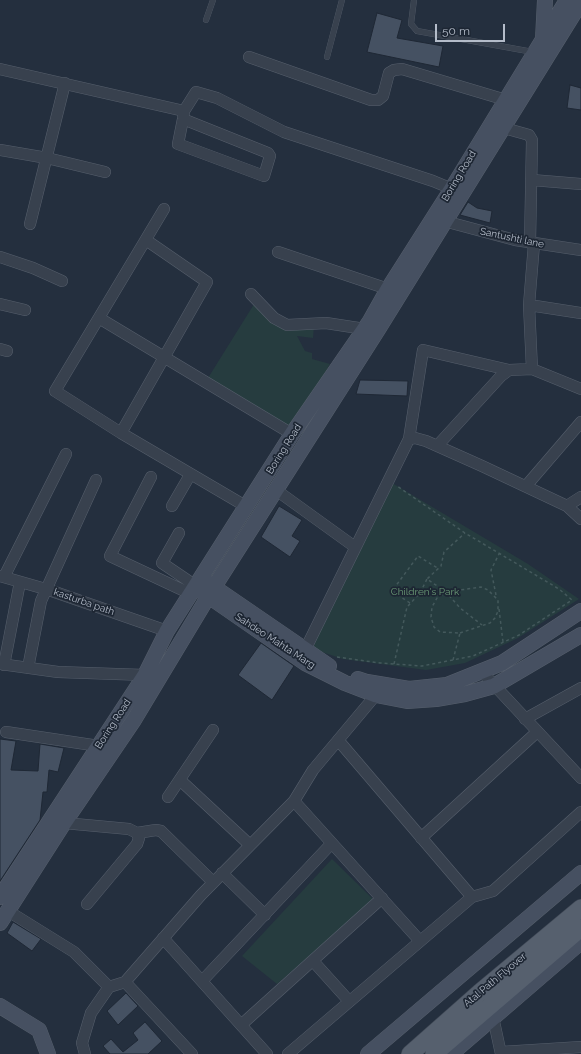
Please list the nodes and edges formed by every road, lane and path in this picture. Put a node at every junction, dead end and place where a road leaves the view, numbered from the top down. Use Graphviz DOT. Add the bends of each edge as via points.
graph roads {
  1 [pos="213,0"];
  2 [pos="342,0"];
  3 [pos="414,0"];
  4 [pos="545,0"];
  5 [pos="568,0"];
  6 [pos="581,2"];
  7 [pos="206,20"];
  8 [pos="539,47"];
  9 [pos="249,57"];
  10 [pos="327,57"];
  11 [pos="0,69"];
  12 [pos="65,83"];
  13 [pos="506,100"];
  14 [pos="183,115"];
  15 [pos="504,128"];
  16 [pos="0,150"];
  17 [pos="47,158"];
  18 [pos="105,172"];
  19 [pos="532,180"];
  20 [pos="581,184"];
  21 [pos="457,192"];
  22 [pos="164,209"];
  23 [pos="444,221"];
  24 [pos="30,224"];
  25 [pos="146,240"];
  26 [pos="532,243"];
  27 [pos="581,250"];
  28 [pos="278,252"];
  29 [pos="0,257"];
  30 [pos="62,280"];
  31 [pos="388,289"];
  32 [pos="252,294"];
  33 [pos="0,304"];
  34 [pos="529,305"];
  35 [pos="25,310"];
  36 [pos="581,313"];
  37 [pos="99,318"];
  38 [pos="370,332"];
  39 [pos="164,356"];
  40 [pos="532,369"];
  41 [pos="509,370"];
  42 [pos="581,389"];
  43 [pos="581,422"];
  44 [pos="120,433"];
  45 [pos="292,434"];
  46 [pos="409,439"];
  47 [pos="438,445"];
  48 [pos="66,454"];
  49 [pos="190,475"];
  50 [pos="151,477"];
  51 [pos="96,480"];
  52 [pos="388,481"];
  53 [pos="526,486"];
  54 [pos="276,490"];
  55 [pos="581,497"];
  56 [pos="172,506"];
  57 [pos="567,506"];
  58 [pos="247,507"];
  59 [pos="581,519"];
  60 [pos="178,533"];
  61 [pos="465,533"];
  62 [pos="356,547"];
  63 [pos="499,554"];
  64 [pos="439,568"];
  65 [pos="2,577"];
  66 [pos="427,579"];
  67 [pos="20,582"];
  68 [pos="196,586"];
  69 [pos="46,589"];
  70 [pos="211,591"];
  71 [pos="446,592"];
  72 [pos="498,600"];
  73 [pos="410,603"];
  74 [pos="581,611"];
  75 [pos="483,626"];
  76 [pos="167,631"];
  77 [pos="460,633"];
  78 [pos="581,636"];
  79 [pos="503,642"];
  80 [pos="305,650"];
  81 [pos="337,657"];
  82 [pos="453,660"];
  83 [pos="394,664"];
  84 [pos="2,665"];
  85 [pos="28,668"];
  86 [pos="481,671"];
  87 [pos="145,675"];
  88 [pos="494,686"];
  89 [pos="581,688"];
  90 [pos="380,690"];
  91 [pos="525,719"];
  92 [pos="213,730"];
  93 [pos="6,732"];
  94 [pos="537,732"];
  95 [pos="338,740"];
  96 [pos="99,746"];
  97 [pos="581,778"];
  98 [pos="180,780"];
  99 [pos="168,796"];
  100 [pos="294,801"];
  101 [pos="581,812"];
  102 [pos="64,823"];
  103 [pos="137,833"];
  104 [pos="421,838"];
  105 [pos="332,843"];
  106 [pos="250,845"];
  107 [pos="222,873"];
  108 [pos="581,873"];
  109 [pos="213,882"];
  110 [pos="0,897"];
  111 [pos="472,897"];
  112 [pos="382,898"];
  113 [pos="87,904"];
  114 [pos="581,908"];
  115 [pos="264,915"];
  116 [pos="4,917"];
  117 [pos="581,928"];
  118 [pos="163,938"];
  119 [pos="420,940"];
  120 [pos="581,942"];
  121 [pos="313,961"];
  122 [pos="202,981"];
  123 [pos="125,982"];
  124 [pos="109,987"];
  125 [pos="349,1001"];
  126 [pos="0,1006"];
  127 [pos="493,1017"];
  128 [pos="241,1025"];
  129 [pos="581,1047"];
  130 [pos="83,1049"];
  131 [pos="501,1053"];
  132 [pos="48,1054"];
  133 [pos="91,1054"];
  134 [pos="192,1054"];
  135 [pos="267,1054"];
  136 [pos="288,1054"];
  137 [pos="368,1054"];
  138 [pos="410,1054"];
  139 [pos="434,1054"];
  140 [pos="451,1054"];
  1 -- 7 [label="lane"];
  2 -- 10 [label="lane"];
  3 -- 8 [label="lane" via="411,24 417,31"];
  4 -- 8 [label="street"];
  5 -- 8 [label="street, Boring Road"];
  6 -- 15 [label="street"];
  8 -- 13 [label="street, Boring Road"];
  9 -- 13 [label="street" via="371,100 378,100 383,96 389,73 402,69"];
  11 -- 12 [label="street"];
  12 -- 14 [label="street"];
  12 -- 17 [label="street"];
  13 -- 21 [label="street, Boring Road"];
  14 -- 14 [label="street" via="178,144 264,176 270,156 268,153"];
  14 -- 21 [label="street" via="196,92 210,96 284,132 433,181"];
  15 -- 19 [label="street" via="529,135 533,148"];
  15 -- 21 [label="street"];
  16 -- 17 [label="street"];
  17 -- 18 [label="street"];
  17 -- 24 [label="street"];
  19 -- 20 [label="street"];
  19 -- 26 [label="street"];
  21 -- 23 [label="street"];
  21 -- 31 [label="street, Boring Road"];
  22 -- 25 [label="street"];
  23 -- 26 [label="street, Santushti lane"];
  23 -- 38 [label="street"];
  25 -- 37 [label="street"];
  25 -- 39 [label="street" via="207,282"];
  26 -- 27 [label="street, Santushti lane"];
  26 -- 34 [label="street"];
  28 -- 31 [label="street"];
  29 -- 30 [label="street"];
  31 -- 38 [label="street, Boring Road"];
  32 -- 38 [label="street" via="274,318 287,326 326,323"];
  33 -- 35 [label="street"];
  34 -- 36 [label="street"];
  34 -- 40 [label="street"];
  37 -- 39 [label="street"];
  37 -- 44 [label="street" via="55,391"];
  38 -- 45 [label="street, Boring Road"];
  38 -- 54 [label="street"];
  39 -- 44 [label="street"];
  39 -- 45 [label="street"];
  40 -- 41 [label="street"];
  40 -- 42 [label="street"];
  41 -- 46 [label="street" via="423,350"];
  41 -- 47 [label="street"];
  43 -- 53 [label="street"];
  44 -- 49 [label="street"];
  45 -- 58 [label="street, Boring Road"];
  46 -- 47 [label="street" via="415,438"];
  46 -- 52 [label="street"];
  47 -- 53 [label="street"];
  48 -- 65 [label="street"];
  49 -- 56 [label="street"];
  49 -- 58 [label="street"];
  50 -- 68 [label="street" via="110,556"];
  51 -- 69 [label="street"];
  52 -- 61 [label="path"];
  52 -- 62 [label="street"];
  53 -- 57 [label="street"];
  54 -- 62 [label="street"];
  54 -- 70 [label="street"];
  55 -- 57 [label="street"];
  57 -- 59 [label="street"];
  58 -- 68 [label="street, Boring Road"];
  60 -- 68 [label="street" via="162,563"];
  61 -- 63 [label="path"];
  61 -- 64 [label="path" via="444,552"];
  62 -- 80 [label="street"];
  63 -- 72 [label="path" via="491,570 494,592"];
  63 -- 79 [label="path" via="559,589 572,600 519,635"];
  64 -- 66 [label="path"];
  64 -- 73 [label="path" via="418,556 392,591"];
  65 -- 67 [label="street, kasturba path"];
  66 -- 71 [label="path"];
  66 -- 73 [label="path" via="420,593"];
  67 -- 69 [label="street, kasturba path"];
  67 -- 84 [label="street"];
  68 -- 70 [label="street, Sahdeo Mahta Marg"];
  68 -- 76 [label="street, Boring Road"];
  69 -- 76 [label="street, kasturba path"];
  69 -- 85 [label="street" via="39,606"];
  70 -- 80 [label="street, Sahdeo Mahta Marg"];
  70 -- 90 [label="street, Sahdeo Mahta Marg" via="305,663 345,683"];
  70 -- 102 [label="street" via="134,720"];
  71 -- 72 [label="path" via="481,587 494,594"];
  71 -- 75 [label="path" via="460,608"];
  71 -- 77 [label="path" via="437,598 432,607 434,628 440,632"];
  72 -- 75 [label="path" via="495,618"];
  72 -- 79 [label="path"];
  73 -- 83 [label="path"];
  74 -- 86 [label="street, Sahdeo Mahta Marg" via="502,663"];
  75 -- 77 [label="path"];
  76 -- 87 [label="street, Boring Road"];
  77 -- 82 [label="path"];
  78 -- 88 [label="street, Sahdeo Mahta Marg"];
  79 -- 82 [label="path" via="473,656"];
  80 -- 90 [label="street, Sahdeo Mahta Marg" via="332,667"];
  81 -- 83 [label="path"];
  82 -- 83 [label="path" via="422,666"];
  84 -- 85 [label="street"];
  85 -- 87 [label="street" via="58,672"];
  86 -- 88 [label="street"];
  86 -- 90 [label="street, Sahdeo Mahta Marg" via="447,685"];
  87 -- 96 [label="street, Boring Road"];
  88 -- 90 [label="street, Sahdeo Mahta Marg" via="465,694 407,701"];
  88 -- 91 [label="street"];
  89 -- 91 [label="street"];
  90 -- 95 [label="street"];
  91 -- 94 [label="street"];
  92 -- 98 [label="street"];
  93 -- 96 [label="street"];
  94 -- 97 [label="street"];
  94 -- 104 [label="street"];
  95 -- 100 [label="street" via="313,770"];
  95 -- 104 [label="street"];
  96 -- 110 [label="street, Boring Road"];
  98 -- 99 [label="street"];
  98 -- 106 [label="street"];
  100 -- 105 [label="street"];
  100 -- 106 [label="street"];
  101 -- 111 [label="street" via="493,891"];
  102 -- 103 [label="street" via="130,830"];
  102 -- 116 [label="street"];
  103 -- 109 [label="street" via="161,831"];
  103 -- 113 [label="street" via="137,844"];
  104 -- 111 [label="street"];
  105 -- 112 [label="street"];
  105 -- 115 [label="street"];
  106 -- 107 [label="street"];
  107 -- 109 [label="street"];
  107 -- 115 [label="street"];
  108 -- 137 [label="street"];
  109 -- 118 [label="street"];
  111 -- 119 [label="street"];
  112 -- 119 [label="street"];
  112 -- 121 [label="street"];
  114 -- 138 [label="main road, Atal Path Flyover"];
  115 -- 122 [label="street"];
  116 -- 124 [label="street" via="74,952"];
  117 -- 139 [label="main road, Atal Path Flyover"];
  118 -- 122 [label="street"];
  118 -- 123 [label="street"];
  119 -- 125 [label="street"];
  120 -- 127 [label="street"];
  121 -- 125 [label="street"];
  121 -- 128 [label="street"];
  122 -- 128 [label="street"];
  123 -- 124 [label="street"];
  123 -- 134 [label="street"];
  124 -- 130 [label="street" via="91,1013"];
  125 -- 136 [label="street"];
  126 -- 132 [label="street" via="39,1030"];
  127 -- 131 [label="street"];
  127 -- 140 [label="street"];
  128 -- 135 [label="street"];
  129 -- 131 [label="street"];
  130 -- 133 [label="street"];
}
